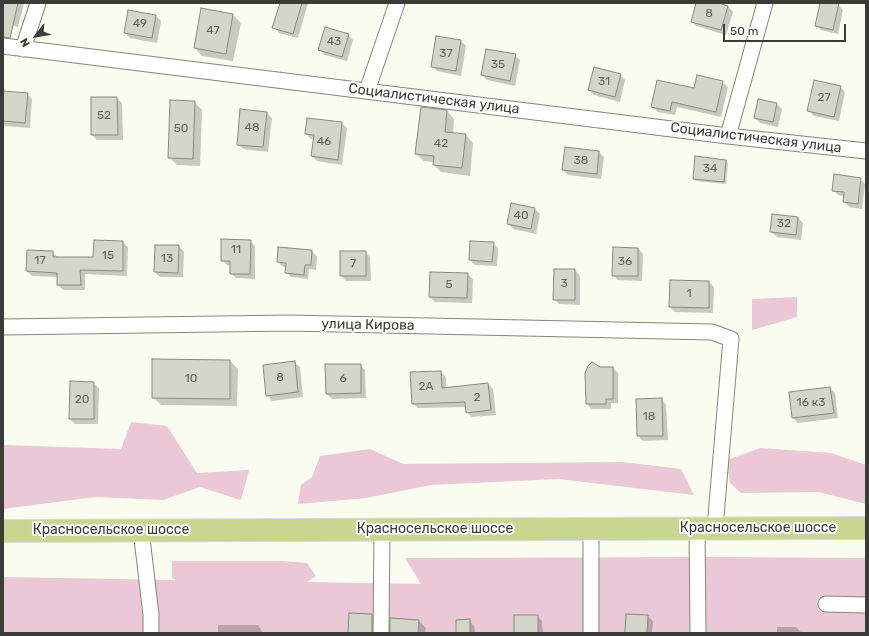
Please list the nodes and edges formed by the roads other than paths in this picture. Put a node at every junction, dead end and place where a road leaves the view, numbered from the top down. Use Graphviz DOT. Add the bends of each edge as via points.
graph roads {
  1 [pos="38,3"];
  2 [pos="397,3"];
  3 [pos="765,3"];
  4 [pos="3,46"];
  5 [pos="23,49"];
  6 [pos="367,91"];
  7 [pos="728,136"];
  8 [pos="866,151"];
  9 [pos="3,326"];
  10 [pos="706,528"];
  11 [pos="866,528"];
  12 [pos="382,529"];
  13 [pos="591,529"];
  14 [pos="141,530"];
  15 [pos="3,531"];
  16 [pos="826,604"];
  17 [pos="866,605"];
  18 [pos="151,633"];
  19 [pos="381,633"];
  20 [pos="591,633"];
  21 [pos="698,633"];
  1 -- 5 [label="street"];
  2 -- 6 [label="street"];
  3 -- 7 [label="street"];
  4 -- 5 [label="street, Социалистическая улица"];
  5 -- 6 [label="street, Социалистическая улица"];
  6 -- 7 [label="street, Социалистическая улица"];
  7 -- 8 [label="street, Социалистическая улица"];
  9 -- 10 [label="street, улица Кирова" via="296,323 712,332 731,339"];
  10 -- 11 [label="highway, Красносельское шоссе"];
  10 -- 13 [label="highway, Красносельское шоссе"];
  10 -- 21 [label="street"];
  12 -- 13 [label="highway, Красносельское шоссе"];
  12 -- 14 [label="highway, Красносельское шоссе"];
  12 -- 19 [label="street"];
  13 -- 20 [label="street"];
  14 -- 15 [label="highway, Красносельское шоссе"];
  14 -- 18 [label="street"];
  16 -- 17 [label="street"];
}
